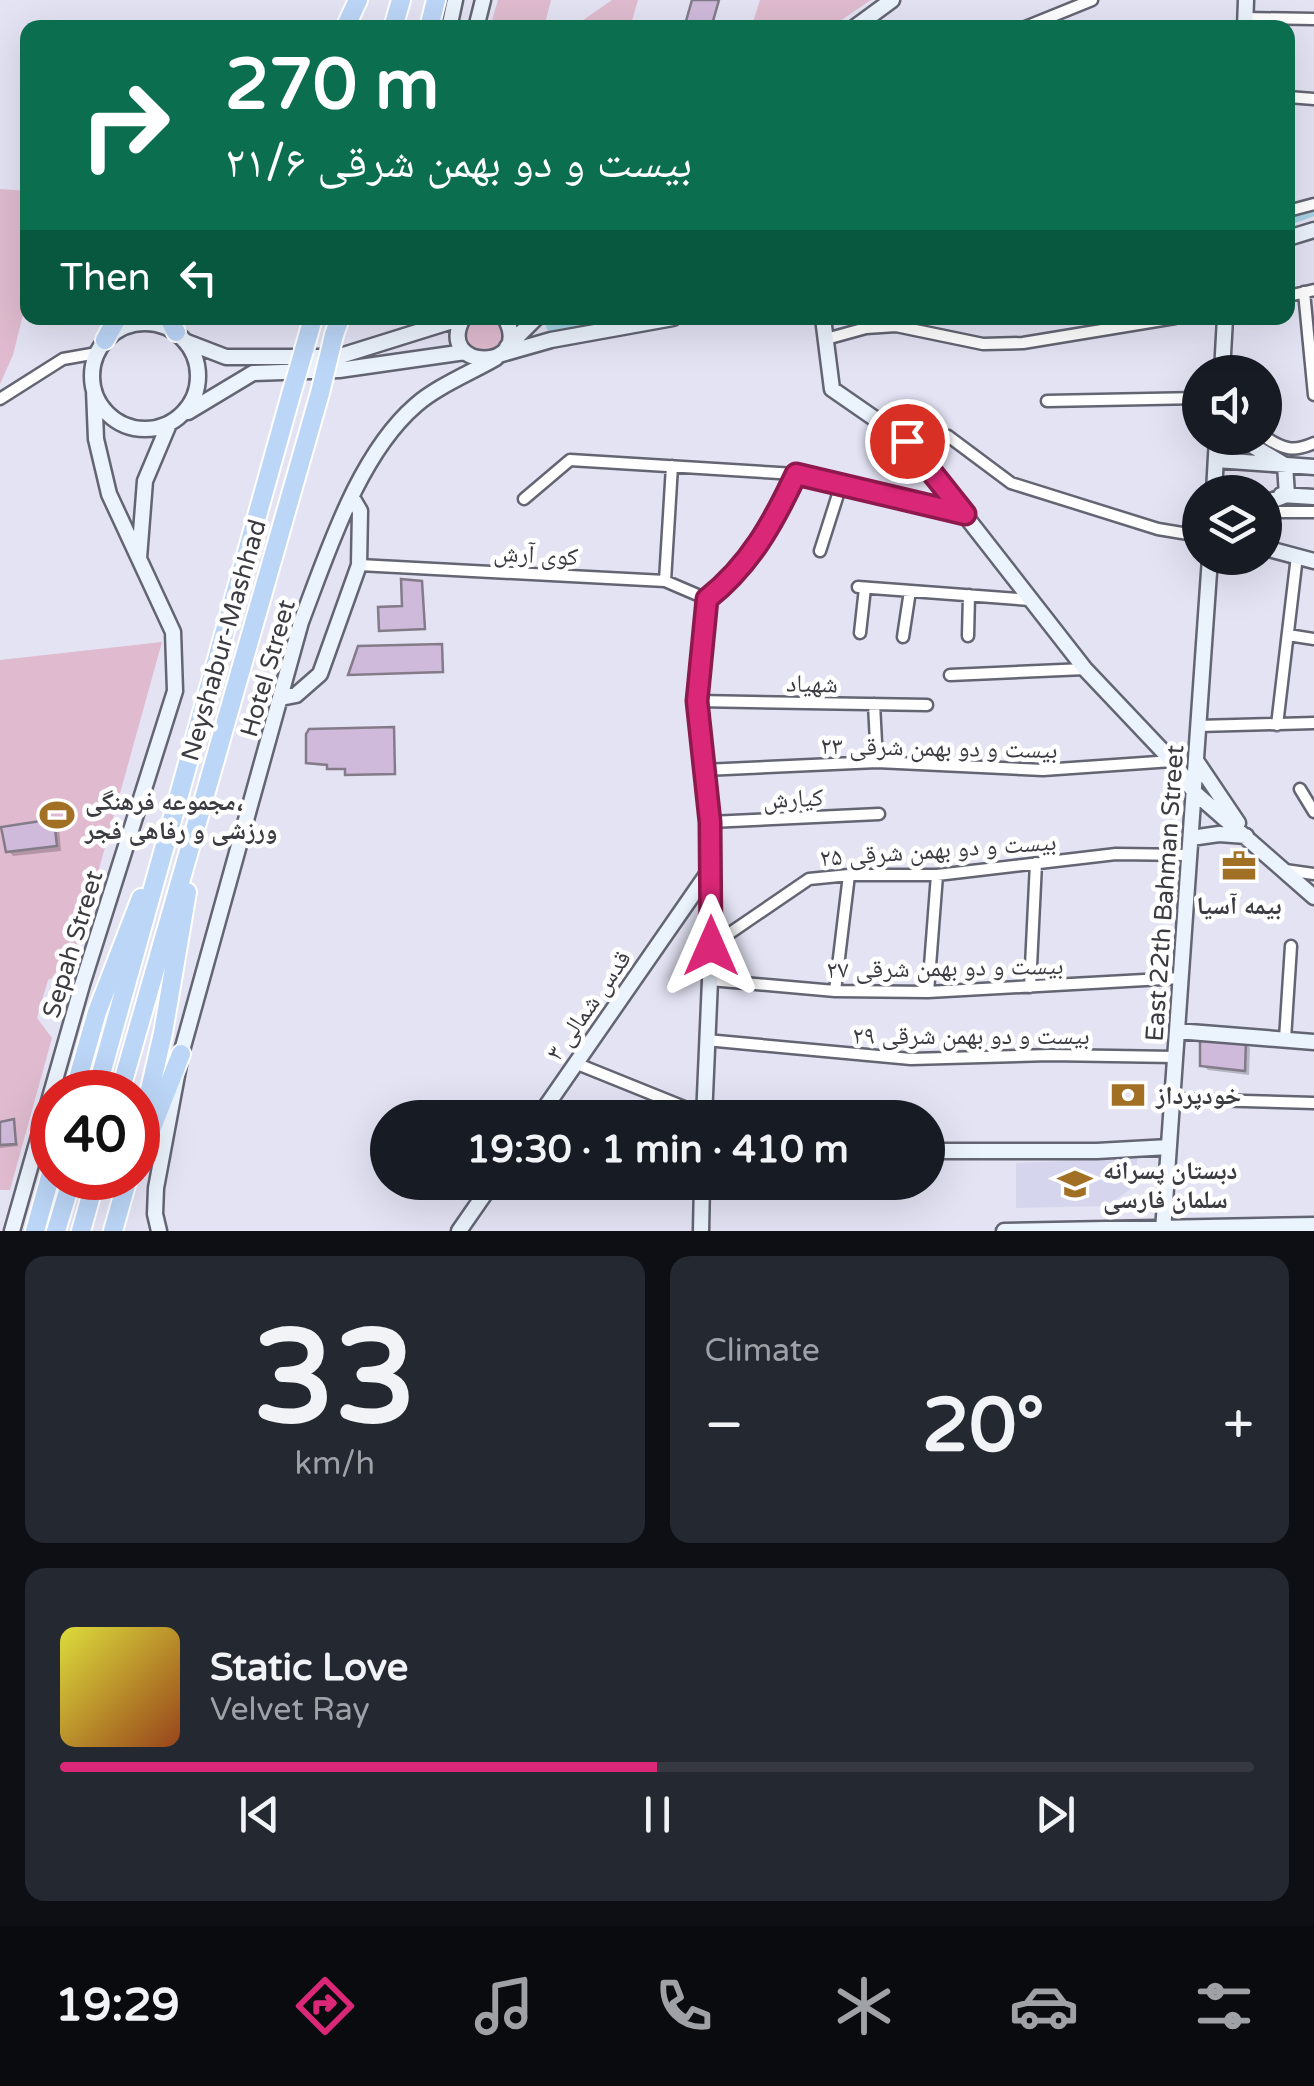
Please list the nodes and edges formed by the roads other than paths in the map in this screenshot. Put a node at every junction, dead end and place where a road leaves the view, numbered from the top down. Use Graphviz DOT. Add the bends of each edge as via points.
graph roads {
  1 [pos="1053,0"];
  2 [pos="1092,0"];
  3 [pos="884,2"];
  4 [pos="1056,15"];
  5 [pos="863,20"];
  6 [pos="1043,20"];
  7 [pos="1309,291"];
  8 [pos="113,325"];
  9 [pos="130,325"];
  10 [pos="311,325"];
  11 [pos="440,325"];
  12 [pos="460,325"];
  13 [pos="508,325"];
  14 [pos="529,325"];
  15 [pos="634,325"];
  16 [pos="824,325"];
  17 [pos="1134,325"];
  18 [pos="1225,325"];
  19 [pos="337,326"];
  20 [pos="177,331"];
  21 [pos="826,339"];
  22 [pos="101,346"];
  23 [pos="465,352"];
  24 [pos="502,353"];
  25 [pos="1223,355"];
  26 [pos="94,390"];
  27 [pos="1314,395"];
  28 [pos="1182,398"];
  29 [pos="0,400"];
  30 [pos="1047,400"];
  31 [pos="175,420"];
  32 [pos="907,441"];
  33 [pos="1314,443"];
  34 [pos="1282,448"];
  35 [pos="1216,455"];
  36 [pos="1268,455"];
  37 [pos="1216,460"];
  38 [pos="1285,465"];
  39 [pos="672,466"];
  40 [pos="1314,468"];
  41 [pos="796,474"];
  42 [pos="1215,475"];
  43 [pos="841,485"];
  44 [pos="1282,495"];
  45 [pos="1286,495"];
  46 [pos="1314,496"];
  47 [pos="1282,497"];
  48 [pos="352,499"];
  49 [pos="524,499"];
  50 [pos="1282,512"];
  51 [pos="1314,512"];
  52 [pos="965,514"];
  53 [pos="1182,532"];
  54 [pos="820,551"];
  55 [pos="1282,552"];
  56 [pos="1296,556"];
  57 [pos="138,559"];
  58 [pos="1314,560"];
  59 [pos="359,565"];
  60 [pos="1209,575"];
  61 [pos="665,581"];
  62 [pos="910,591"];
  63 [pos="969,596"];
  64 [pos="707,599"];
  65 [pos="1030,600"];
  66 [pos="860,634"];
  67 [pos="1288,634"];
  68 [pos="968,636"];
  69 [pos="903,637"];
  70 [pos="1314,639"];
  71 [pos="1085,670"];
  72 [pos="950,676"];
  73 [pos="281,698"];
  74 [pos="697,701"];
  75 [pos="874,704"];
  76 [pos="927,706"];
  77 [pos="1314,723"];
  78 [pos="1198,726"];
  79 [pos="1277,726"];
  80 [pos="1196,759"];
  81 [pos="1172,761"];
  82 [pos="876,762"];
  83 [pos="704,770"];
  84 [pos="1300,789"];
  85 [pos="183,790"];
  86 [pos="1194,792"];
  87 [pos="203,798"];
  88 [pos="1314,812"];
  89 [pos="879,814"];
  90 [pos="710,822"];
  91 [pos="1247,836"];
  92 [pos="1191,838"];
  93 [pos="1190,855"];
  94 [pos="1036,863"];
  95 [pos="1280,869"];
  96 [pos="710,870"];
  97 [pos="1314,874"];
  98 [pos="848,875"];
  99 [pos="937,875"];
  100 [pos="1314,897"];
  101 [pos="711,946"];
  102 [pos="1291,946"];
  103 [pos="1181,978"];
  104 [pos="710,980"];
  105 [pos="1030,987"];
  106 [pos="835,990"];
  107 [pos="928,992"];
  108 [pos="1177,1032"];
  109 [pos="1285,1039"];
  110 [pos="706,1040"];
  111 [pos="1314,1042"];
  112 [pos="181,1054"];
  113 [pos="1175,1057"];
  114 [pos="576,1064"];
  115 [pos="81,1070"];
  116 [pos="102,1070"];
  117 [pos="126,1070"];
  118 [pos="155,1070"];
  119 [pos="551,1100"];
  120 [pos="665,1100"];
  121 [pos="704,1100"];
  122 [pos="1172,1100"];
  123 [pos="1314,1103"];
  124 [pos="160,1107"];
  125 [pos="1169,1147"];
  126 [pos="945,1151"];
  127 [pos="44,1200"];
  128 [pos="65,1200"];
  129 [pos="90,1200"];
  130 [pos="123,1200"];
  131 [pos="480,1200"];
  132 [pos="701,1200"];
  133 [pos="1314,1225"];
  134 [pos="1163,1230"];
  135 [pos="12,1231"];
  136 [pos="35,1231"];
  137 [pos="56,1231"];
  138 [pos="81,1231"];
  139 [pos="113,1231"];
  140 [pos="159,1231"];
  141 [pos="459,1231"];
  142 [pos="700,1231"];
  143 [pos="1004,1231"];
  1 -- 4 [label="street"];
  2 -- 4 [label="street"];
  3 -- 5 [label="main road"];
  4 -- 6 [label="street"];
  7 -- 27 [label="street"];
  8 -- 22 [label="highway"];
  9 -- 22 [label="main road"];
  10 -- 85 [label="highway, bridge"];
  11 -- 20 [label="main road" via="337,356 226,357"];
  12 -- 23 [label="main road"];
  13 -- 24 [label="main road"];
  14 -- 24 [label="main road"];
  15 -- 24 [label="main road"];
  16 -- 21 [label="main road"];
  17 -- 21 [label="street" via="1023,344 982,344 896,326"];
  18 -- 25 [label="main road"];
  19 -- 87 [label="highway, Neyshabur-Mashhad, bridge"];
  20 -- 31 [label="main road" via="196,360 199,380 194,400"];
  21 -- 32 [label="main road" via="832,389"];
  22 -- 26 [label="main road"];
  22 -- 29 [label="street" via="64,359"];
  23 -- 24 [label="main road" via="480,360"];
  23 -- 31 [label="main road" via="338,370 254,373"];
  24 -- 48 [label="main road, Hotel Street" via="416,404 379,447"];
  26 -- 31 [label="main road" via="123,425 138,429"];
  26 -- 57 [label="main road, Sepah Street" via="96,439 109,494"];
  28 -- 30 [label="street"];
  31 -- 57 [label="main road" via="145,481"];
  32 -- 52 [label="main road"];
  32 -- 53 [label="street" via="948,436 1012,483"];
  33 -- 34 [label="street" via="1295,451"];
  35 -- 37 [label="main road"];
  36 -- 38 [label="main road"];
  37 -- 38 [label="main road"];
  37 -- 42 [label="main road"];
  38 -- 40 [label="main road"];
  38 -- 45 [label="main road"];
  39 -- 41 [label="street"];
  39 -- 49 [label="street" via="570,460"];
  39 -- 61 [label="street"];
  41 -- 43 [label="street"];
  41 -- 64 [label="main road" via="772,526 734,578"];
  43 -- 52 [label="street"];
  43 -- 54 [label="street"];
  44 -- 45 [label="main road"];
  45 -- 46 [label="main road"];
  45 -- 47 [label="main road"];
  48 -- 59 [label="main road" via="360,511"];
  48 -- 73 [label="main road, Hotel Street" via="302,622"];
  50 -- 51 [label="street"];
  52 -- 65 [label="main road"];
  55 -- 56 [label="main road"];
  56 -- 58 [label="main road"];
  56 -- 67 [label="street"];
  57 -- 135 [label="main road, Sepah Street" via="173,632 174,692"];
  59 -- 61 [label="street, کوی آرش"];
  59 -- 73 [label="main road" via="320,674"];
  60 -- 78 [label="main road, East 22th Bahman Street"];
  61 -- 64 [label="street, کوی آرش"];
  62 -- 63 [label="street"];
  62 -- 66 [label="street" via="861,588"];
  62 -- 69 [label="street"];
  63 -- 65 [label="street"];
  63 -- 68 [label="street"];
  64 -- 74 [label="main road"];
  65 -- 71 [label="main road"];
  67 -- 70 [label="street"];
  67 -- 79 [label="street"];
  71 -- 72 [label="street"];
  71 -- 81 [label="main road"];
  73 -- 112 [label="main road, Hotel Street"];
  74 -- 75 [label="street, شهیاد"];
  74 -- 83 [label="main road"];
  75 -- 76 [label="street, شهیاد"];
  75 -- 82 [label="street"];
  77 -- 79 [label="street"];
  78 -- 79 [label="street"];
  78 -- 80 [label="main road, East 22th Bahman Street"];
  80 -- 86 [label="main road, East 22th Bahman Street"];
  80 -- 91 [label="main road"];
  81 -- 82 [label="street, بیست و دو بهمن شرقی ۲۳" via="1043,770"];
  81 -- 86 [label="main road"];
  82 -- 83 [label="street, بیست و دو بهمن شرقی ۲۳"];
  83 -- 90 [label="main road"];
  84 -- 88 [label="street"];
  85 -- 115 [label="highway"];
  85 -- 116 [label="highway"];
  86 -- 91 [label="main road"];
  86 -- 92 [label="main road, East 22th Bahman Street"];
  87 -- 117 [label="highway, Neyshabur-Mashhad"];
  87 -- 118 [label="highway"];
  89 -- 90 [label="street, کیارش"];
  90 -- 96 [label="main road"];
  91 -- 92 [label="main road"];
  91 -- 95 [label="main road"];
  92 -- 93 [label="main road, East 22th Bahman Street"];
  93 -- 94 [label="street, بیست و دو بهمن شرقی ۲۵"];
  93 -- 103 [label="main road, East 22th Bahman Street"];
  94 -- 99 [label="street, بیست و دو بهمن شرقی ۲۵"];
  94 -- 105 [label="street"];
  95 -- 97 [label="street"];
  95 -- 100 [label="main road"];
  96 -- 101 [label="main road"];
  96 -- 114 [label="main road, قدس شمالی ۳"];
  98 -- 99 [label="street, بیست و دو بهمن شرقی ۲۵"];
  98 -- 101 [label="street, بیست و دو بهمن شرقی ۲۵" via="809,879"];
  98 -- 106 [label="street"];
  99 -- 107 [label="street"];
  101 -- 104 [label="main road"];
  102 -- 109 [label="street"];
  103 -- 105 [label="street, بیست و دو بهمن شرقی ۲۷"];
  103 -- 108 [label="main road, East 22th Bahman Street"];
  104 -- 106 [label="street, بیست و دو بهمن شرقی ۲۷"];
  104 -- 110 [label="main road"];
  105 -- 107 [label="street, بیست و دو بهمن شرقی ۲۷"];
  106 -- 107 [label="street, بیست و دو بهمن شرقی ۲۷"];
  108 -- 109 [label="main road"];
  108 -- 113 [label="main road, East 22th Bahman Street"];
  109 -- 111 [label="main road"];
  110 -- 113 [label="street, بیست و دو بهمن شرقی ۲۹" via="911,1059"];
  110 -- 121 [label="main road"];
  112 -- 124 [label="highway"];
  112 -- 140 [label="main road, Hotel Street" via="156,1188"];
  113 -- 122 [label="main road, East 22th Bahman Street"];
  114 -- 119 [label="main road, قدس شمالی ۳"];
  114 -- 120 [label="street"];
  122 -- 123 [label="street"];
  122 -- 125 [label="main road, East 22th Bahman Street"];
  125 -- 126 [label="main road"];
  125 -- 134 [label="main road, East 22th Bahman Street"];
  127 -- 136 [label="highway"];
  128 -- 137 [label="highway"];
  129 -- 138 [label="highway"];
  130 -- 139 [label="highway"];
  131 -- 141 [label="main road"];
  132 -- 142 [label="main road"];
  133 -- 134 [label="main road"];
  134 -- 143 [label="main road"];
}
